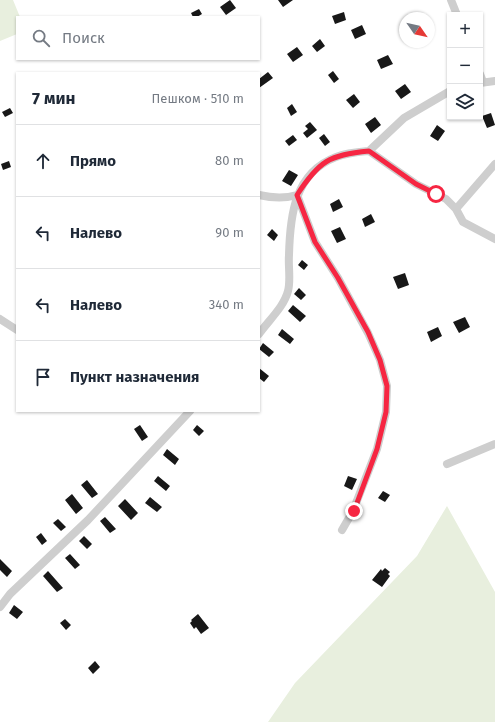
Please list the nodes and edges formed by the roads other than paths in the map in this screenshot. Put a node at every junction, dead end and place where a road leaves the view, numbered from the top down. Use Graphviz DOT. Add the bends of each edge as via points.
graph roads {
  1 [pos="451,0"];
  2 [pos="456,12"];
  3 [pos="495,81"];
  4 [pos="483,82"];
  5 [pos="447,93"];
  6 [pos="369,151"];
  7 [pos="495,164"];
  8 [pos="260,195"];
  9 [pos="297,195"];
  10 [pos="456,209"];
  11 [pos="495,239"];
  12 [pos="0,319"];
  13 [pos="16,329"];
  14 [pos="260,333"];
  15 [pos="189,412"];
  16 [pos="495,444"];
  17 [pos="447,464"];
  18 [pos="342,530"];
  19 [pos="0,607"];
  1 -- 2 [label="street"];
  3 -- 4 [label="street"];
  5 -- 6 [label="street" via="404,118"];
  6 -- 9 [label="street" via="347,153 322,164"];
  6 -- 10 [label="street" via="416,184 446,199"];
  7 -- 10 [label="street"];
  8 -- 9 [label="street" via="286,198"];
  9 -- 14 [label="street" via="289,236 288,292"];
  9 -- 18 [label="street" via="315,242 368,332 380,360 387,386 386,412 377,449 354,511"];
  10 -- 11 [label="street" via="463,222"];
  12 -- 13 [label="street"];
  15 -- 19 [label="street" via="88,520 10,594"];
  16 -- 17 [label="street"];
}
